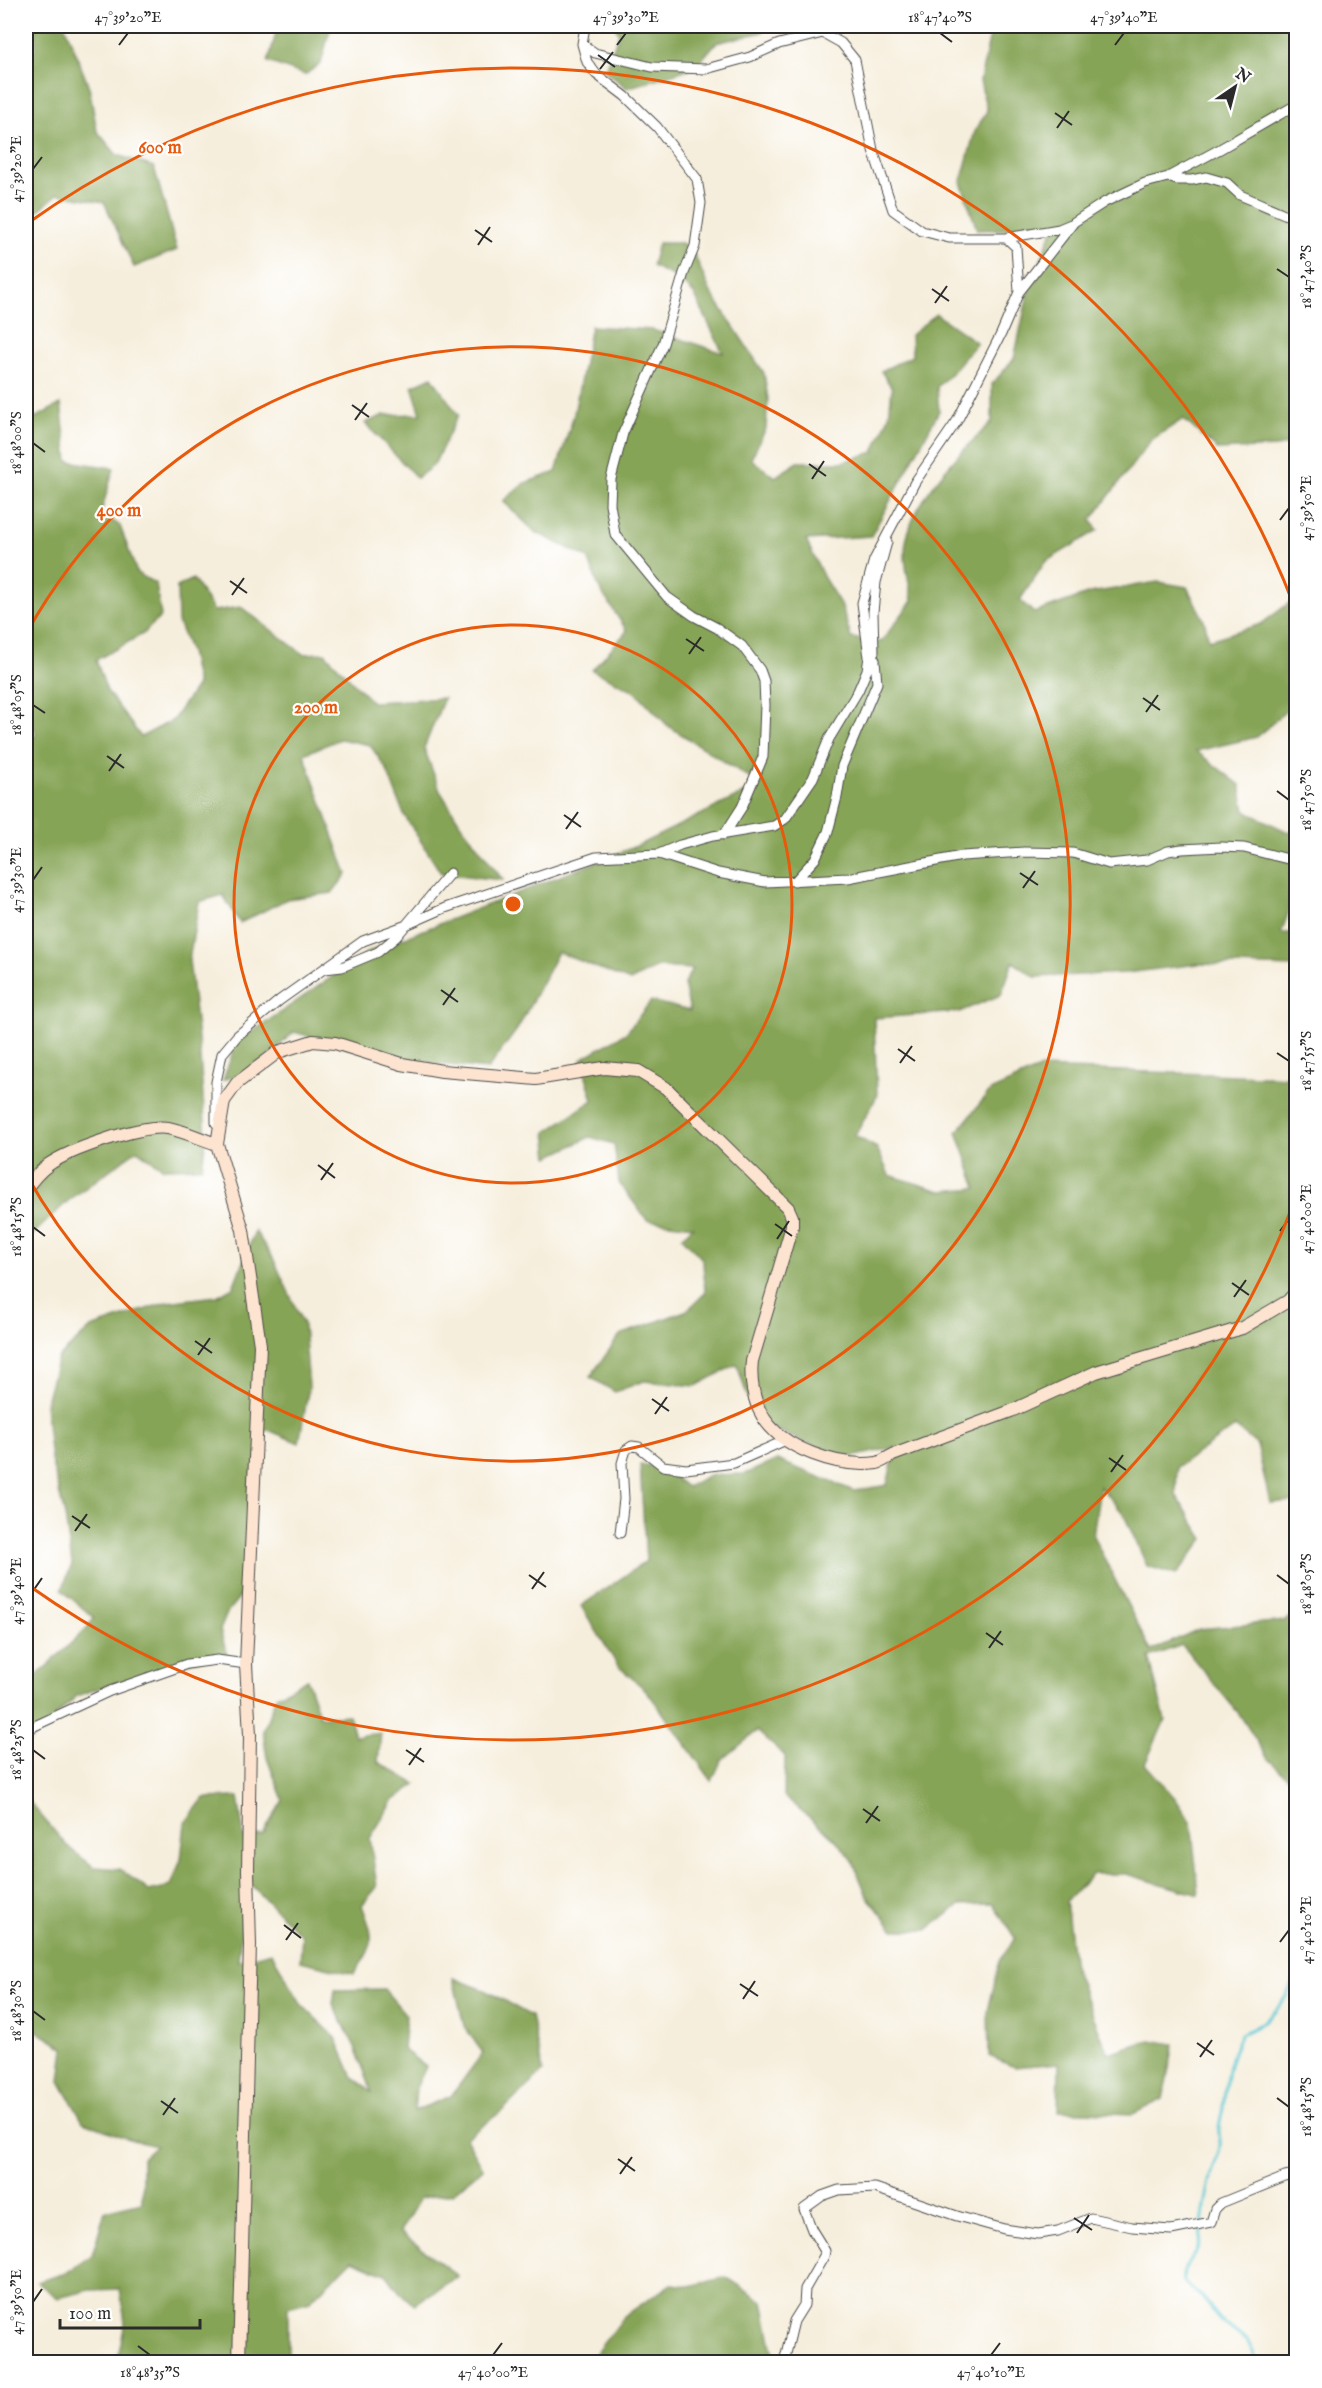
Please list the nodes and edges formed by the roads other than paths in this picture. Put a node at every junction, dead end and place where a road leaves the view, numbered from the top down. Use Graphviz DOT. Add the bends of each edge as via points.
graph roads {
  1 [pos="585,26"];
  2 [pos="582,44"];
  3 [pos="1296,105"];
  4 [pos="1168,177"];
  5 [pos="1296,219"];
  6 [pos="1074,222"];
  7 [pos="1006,238"];
  8 [pos="1019,292"];
  9 [pos="890,530"];
  10 [pos="868,651"];
  11 [pos="875,660"];
  12 [pos="724,835"];
  13 [pos="659,854"];
  14 [pos="1296,861"];
  15 [pos="450,873"];
  16 [pos="795,880"];
  17 [pos="404,926"];
  18 [pos="323,969"];
  19 [pos="217,1144"];
  20 [pos="26,1189"];
  21 [pos="1296,1292"];
  22 [pos="786,1440"];
  23 [pos="620,1533"];
  24 [pos="246,1664"];
  25 [pos="26,1730"];
  26 [pos="1296,2175"];
  27 [pos="239,2358"];
  28 [pos="253,2362"];
  29 [pos="784,2362"];
  1 -- 2 [label="street"];
  2 -- 7 [label="street" via="595,53 652,67 706,69 823,33 841,43 855,60 873,150 893,210 922,231 949,238"];
  2 -- 12 [label="street" via="596,74 657,127 697,179 700,190 695,246 663,344 623,433 611,478 610,504 615,534 667,597 742,646 764,681 761,766"];
  3 -- 4 [label="street"];
  4 -- 5 [label="street" via="1206,177 1227,183 1240,195"];
  4 -- 6 [label="street" via="1105,202"];
  6 -- 7 [label="street" via="1059,229"];
  6 -- 8 [label="street"];
  7 -- 8 [label="street" via="1016,247"];
  8 -- 9 [label="street" via="957,421 915,482"];
  9 -- 10 [label="street" via="865,585 862,603"];
  9 -- 11 [label="street" via="876,582"];
  10 -- 11 [label="street"];
  10 -- 12 [label="street" via="867,670 858,691 829,739 813,778 785,819 760,830"];
  11 -- 16 [label="street" via="877,683 842,766 831,824 815,858"];
  12 -- 13 [label="street" via="680,844"];
  13 -- 16 [label="street" via="718,873 765,882"];
  13 -- 17 [label="street" via="596,857 445,908"];
  14 -- 16 [label="street" via="1244,848 1221,847 1168,851 1147,860 1109,864 1073,853 1024,852 962,855 848,878"];
  15 -- 17 [label="street"];
  17 -- 18 [label="street" via="363,941"];
  17 -- 18 [label="street" via="378,952 342,967"];
  18 -- 19 [label="street" via="237,1036 222,1054 216,1082"];
  19 -- 20 [label="street" via="166,1128 127,1133 63,1157 37,1174"];
  19 -- 22 [label="street" via="224,1101 237,1083 278,1052 313,1041 335,1042 402,1064 442,1071 536,1079 604,1068 649,1076 780,1199 792,1217 751,1371 755,1403 768,1424"];
  19 -- 24 [label="street" via="243,1230 260,1345"];
  21 -- 22 [label="street" via="1288,1301 1242,1328 1096,1372 1011,1411 878,1463 837,1461"];
  22 -- 23 [label="street" via="734,1463 686,1469 663,1466 632,1446 626,1450 622,1463 624,1499"];
  24 -- 25 [label="street" via="218,1660 187,1664 110,1691"];
  24 -- 27 [label="street" via="250,1945"];
  26 -- 29 [label="street" via="1221,2203 1211,2222 1171,2230 1091,2218 1038,2234 957,2216 875,2188 839,2190 804,2209 825,2251 805,2289 804,2305 794,2321"];
  27 -- 28 [label="street"];
}
